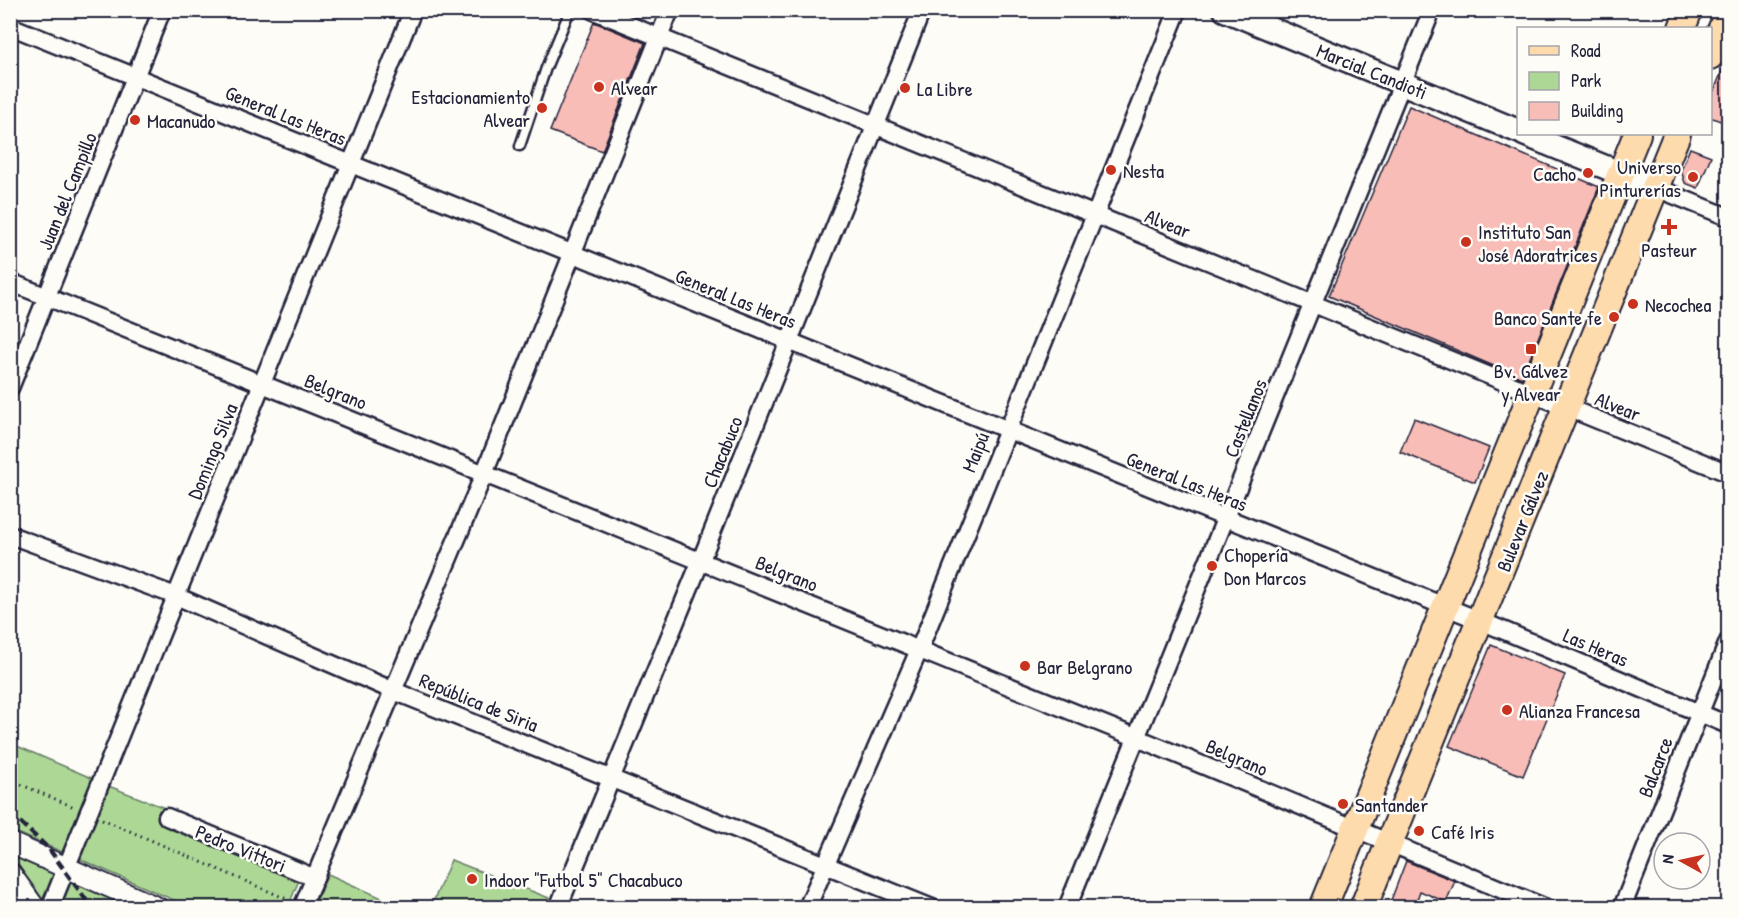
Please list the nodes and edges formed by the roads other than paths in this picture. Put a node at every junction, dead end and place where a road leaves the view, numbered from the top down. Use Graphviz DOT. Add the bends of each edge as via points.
graph roads {
  1 [pos="162,10"];
  2 [pos="413,10"];
  3 [pos="570,10"];
  4 [pos="592,10"];
  5 [pos="670,10"];
  6 [pos="922,10"];
  7 [pos="1178,10"];
  8 [pos="1225,10"];
  9 [pos="1432,10"];
  10 [pos="1689,10"];
  11 [pos="1728,14"];
  12 [pos="10,26"];
  13 [pos="1682,27"];
  14 [pos="659,38"];
  15 [pos="1712,51"];
  16 [pos="136,77"];
  17 [pos="1402,84"];
  18 [pos="877,126"];
  19 [pos="1517,131"];
  20 [pos="1526,135"];
  21 [pos="1637,135"];
  22 [pos="1677,135"];
  23 [pos="520,146"];
  24 [pos="352,164"];
  25 [pos="1621,174"];
  26 [pos="1654,187"];
  27 [pos="1093,215"];
  28 [pos="1728,217"];
  29 [pos="573,254"];
  30 [pos="10,282"];
  31 [pos="46,297"];
  32 [pos="1314,304"];
  33 [pos="789,342"];
  34 [pos="262,384"];
  35 [pos="10,388"];
  36 [pos="1532,394"];
  37 [pos="1568,408"];
  38 [pos="1006,430"];
  39 [pos="1728,473"];
  40 [pos="484,474"];
  41 [pos="1226,519"];
  42 [pos="10,535"];
  43 [pos="701,560"];
  44 [pos="176,596"];
  45 [pos="1446,609"];
  46 [pos="1481,621"];
  47 [pos="1728,642"];
  48 [pos="919,650"];
  49 [pos="394,691"];
  50 [pos="1698,713"];
  51 [pos="1728,726"];
  52 [pos="1136,737"];
  53 [pos="611,778"];
  54 [pos="167,817"];
  55 [pos="1354,830"];
  56 [pos="10,843"];
  57 [pos="1389,844"];
  58 [pos="826,865"];
  59 [pos="66,869"];
  60 [pos="10,873"];
  61 [pos="315,878"];
  62 [pos="303,907"];
  63 [pos="34,908"];
  64 [pos="50,908"];
  65 [pos="158,908"];
  66 [pos="558,908"];
  67 [pos="807,908"];
  68 [pos="932,908"];
  69 [pos="1067,908"];
  70 [pos="1323,908"];
  71 [pos="1363,908"];
  72 [pos="1546,908"];
  73 [pos="1622,908"];
  1 -- 16 [label="street, Juan del Campillo"];
  2 -- 24 [label="street, Domingo Silva"];
  3 -- 23 [label="lane"];
  4 -- 14 [label="street, Alvear"];
  5 -- 14 [label="street"];
  6 -- 18 [label="street, Chacabuco"];
  7 -- 27 [label="street, Maipú"];
  8 -- 17 [label="main road, Marcial Candioti"];
  9 -- 17 [label="street, Castellanos"];
  10 -- 13 [label="main road"];
  11 -- 15 [label="main road"];
  12 -- 16 [label="street, General Las Heras"];
  14 -- 18 [label="street, Alvear"];
  14 -- 29 [label="street"];
  16 -- 24 [label="street, General Las Heras"];
  16 -- 31 [label="street, Juan del Campillo"];
  17 -- 19 [label="main road, Marcial Candioti"];
  17 -- 32 [label="street, Castellanos"];
  18 -- 27 [label="street, Alvear"];
  18 -- 33 [label="street, Chacabuco"];
  20 -- 25 [label="main road"];
  21 -- 25 [label="main road, Bulevar Gálvez"];
  22 -- 26 [label="main road, Bulevar Gálvez"];
  24 -- 29 [label="street, General Las Heras"];
  24 -- 34 [label="street, Domingo Silva"];
  25 -- 26 [label="main road"];
  25 -- 36 [label="main road, Bulevar Gálvez"];
  26 -- 28 [label="street"];
  26 -- 37 [label="main road, Bulevar Gálvez"];
  27 -- 32 [label="street, Alvear"];
  27 -- 38 [label="street, Maipú"];
  29 -- 33 [label="street, General Las Heras"];
  29 -- 40 [label="street"];
  30 -- 31 [label="street, Belgrano"];
  31 -- 34 [label="street, Belgrano"];
  31 -- 35 [label="street, Juan del Campillo"];
  32 -- 36 [label="street, Alvear"];
  32 -- 41 [label="street, Castellanos"];
  33 -- 38 [label="street, General Las Heras"];
  33 -- 43 [label="street, Chacabuco"];
  34 -- 40 [label="street, Belgrano"];
  34 -- 44 [label="street, Domingo Silva"];
  36 -- 37 [label="street, Alvear"];
  36 -- 45 [label="main road, Bulevar Gálvez"];
  37 -- 39 [label="street, Alvear"];
  37 -- 46 [label="main road, Bulevar Gálvez"];
  38 -- 41 [label="street, General Las Heras"];
  38 -- 48 [label="street, Maipú"];
  40 -- 43 [label="street, Belgrano"];
  40 -- 49 [label="street"];
  41 -- 45 [label="street, General Las Heras"];
  41 -- 52 [label="street, Castellanos"];
  42 -- 44 [label="street, República de Siria"];
  43 -- 48 [label="street, Belgrano"];
  43 -- 53 [label="street, Chacabuco"];
  44 -- 49 [label="street, República de Siria"];
  44 -- 59 [label="street, Domingo Silva"];
  45 -- 46 [label="street, Las Heras"];
  45 -- 55 [label="main road, Bulevar Gálvez"];
  46 -- 50 [label="street, Las Heras"];
  46 -- 57 [label="main road, Bulevar Gálvez"];
  47 -- 50 [label="street, Balcarce"];
  48 -- 52 [label="street, Belgrano"];
  48 -- 58 [label="street, Maipú"];
  49 -- 53 [label="street, República de Siria"];
  49 -- 61 [label="street"];
  50 -- 51 [label="street, Las Heras"];
  50 -- 73 [label="street, Balcarce"];
  52 -- 55 [label="street, Belgrano"];
  52 -- 69 [label="street, Castellanos"];
  53 -- 58 [label="street, República de Siria"];
  53 -- 66 [label="street, Chacabuco"];
  54 -- 61 [label="street, Pedro Vittori"];
  55 -- 57 [label="street, Belgrano"];
  55 -- 70 [label="main road, Bulevar Gálvez"];
  56 -- 59 [label="street"];
  57 -- 71 [label="main road, Bulevar Gálvez"];
  57 -- 72 [label="street, Belgrano"];
  58 -- 67 [label="street, Maipú"];
  58 -- 68 [label="street, República de Siria"];
  59 -- 64 [label="street, Domingo Silva"];
  59 -- 65 [label="street"];
  60 -- 63 [label="street"];
  61 -- 62 [label="street"];
}
